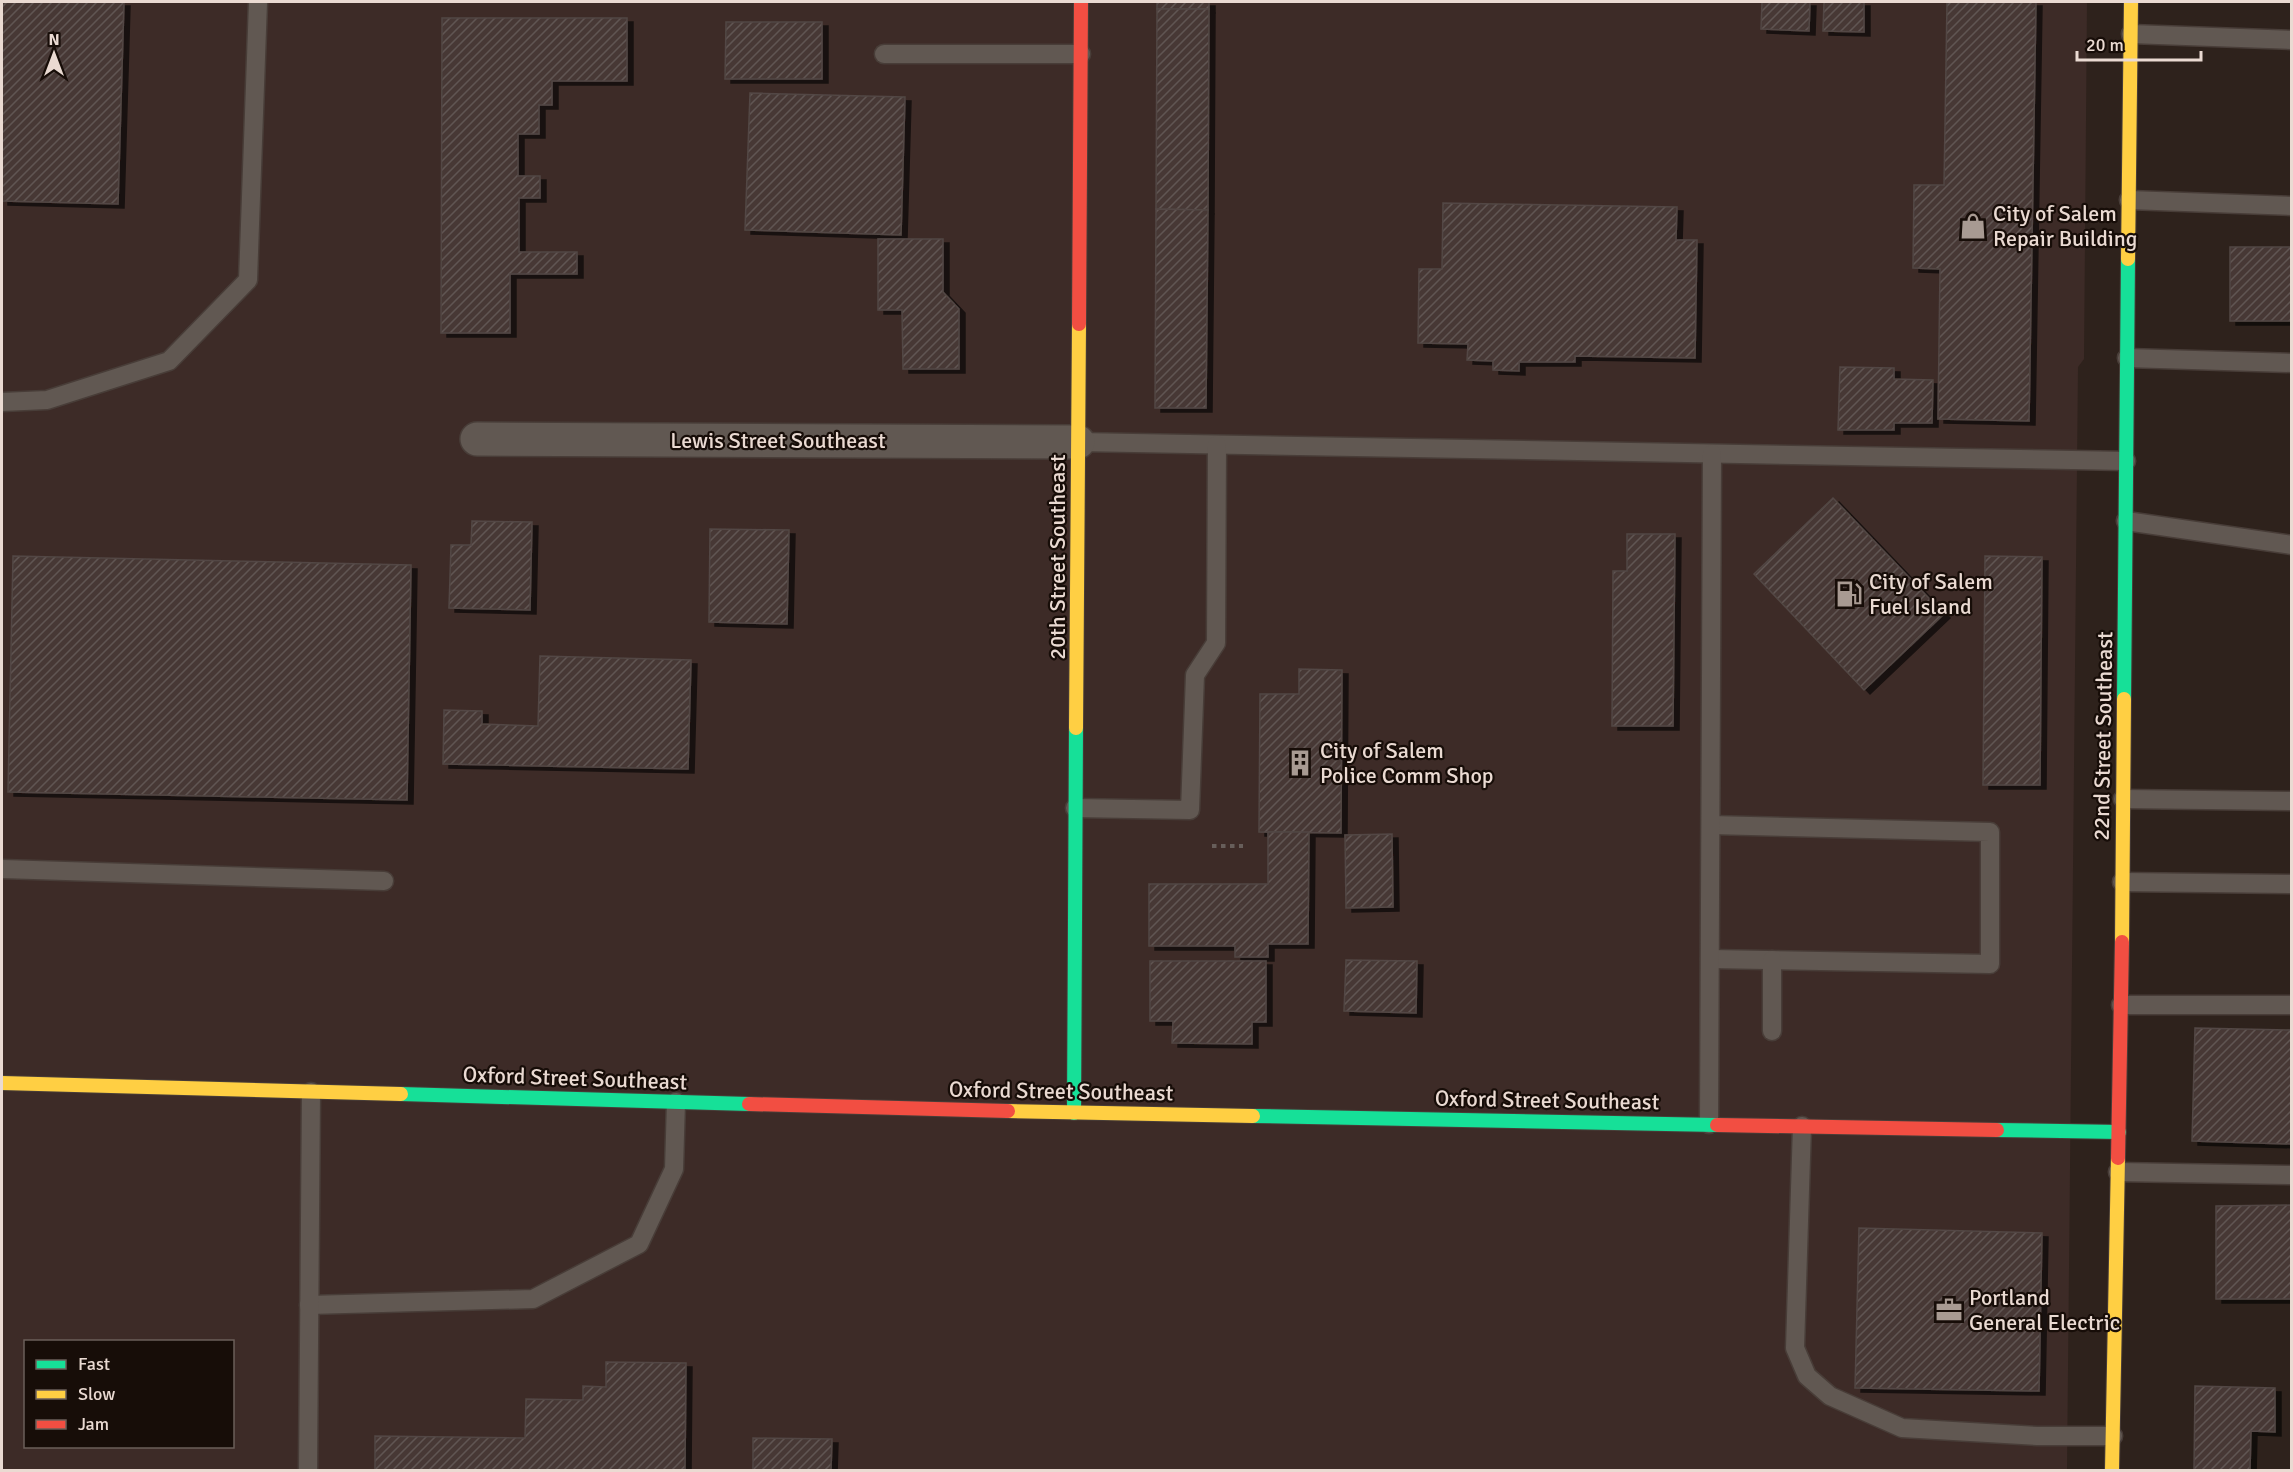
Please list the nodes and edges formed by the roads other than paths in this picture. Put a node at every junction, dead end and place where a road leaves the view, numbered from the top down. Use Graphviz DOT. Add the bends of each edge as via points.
graph roads {
  1 [pos="258,2"];
  2 [pos="1081,2"];
  3 [pos="2131,2"];
  4 [pos="2131,34"];
  5 [pos="2292,40"];
  6 [pos="884,54"];
  7 [pos="1081,54"];
  8 [pos="2129,200"];
  9 [pos="2292,206"];
  10 [pos="2127,358"];
  11 [pos="2292,363"];
  12 [pos="2,402"];
  13 [pos="477,439"];
  14 [pos="1078,442"];
  15 [pos="1217,445"];
  16 [pos="1712,454"];
  17 [pos="2126,461"];
  18 [pos="2126,521"];
  19 [pos="2292,545"];
  20 [pos="2123,799"];
  21 [pos="2292,801"];
  22 [pos="1076,808"];
  23 [pos="1711,825"];
  24 [pos="2,869"];
  25 [pos="384,881"];
  26 [pos="2122,882"];
  27 [pos="2292,884"];
  28 [pos="1710,959"];
  29 [pos="1772,960"];
  30 [pos="2121,1005"];
  31 [pos="2292,1005"];
  32 [pos="1772,1031"];
  33 [pos="2,1083"];
  34 [pos="311,1092"];
  35 [pos="676,1102"];
  36 [pos="1074,1113"];
  37 [pos="1709,1124"];
  38 [pos="1802,1126"];
  39 [pos="2120,1132"];
  40 [pos="2118,1172"];
  41 [pos="2292,1175"];
  42 [pos="309,1305"];
  43 [pos="2113,1436"];
  44 [pos="308,1470"];
  45 [pos="2112,1470"];
  1 -- 12 [label="lane" via="248,280 169,361 47,400"];
  2 -- 7 [label="street, 20th Street Southeast"];
  3 -- 4 [label="street, 22nd Street Southeast"];
  4 -- 5 [label="lane"];
  4 -- 8 [label="street, 22nd Street Southeast"];
  6 -- 7 [label="lane"];
  7 -- 14 [label="street, 20th Street Southeast"];
  8 -- 9 [label="lane"];
  8 -- 10 [label="street, 22nd Street Southeast"];
  10 -- 11 [label="lane"];
  10 -- 17 [label="street, 22nd Street Southeast"];
  13 -- 14 [label="street, Lewis Street Southeast"];
  14 -- 15 [label="lane"];
  14 -- 22 [label="street, 20th Street Southeast"];
  15 -- 16 [label="lane"];
  15 -- 22 [label="lane" via="1216,643 1195,675 1190,810"];
  16 -- 17 [label="lane"];
  16 -- 23 [label="lane"];
  17 -- 18 [label="street, 22nd Street Southeast"];
  18 -- 19 [label="lane"];
  18 -- 20 [label="street, 22nd Street Southeast"];
  20 -- 21 [label="lane"];
  20 -- 26 [label="street, 22nd Street Southeast"];
  22 -- 36 [label="street, 20th Street Southeast"];
  23 -- 28 [label="lane"];
  23 -- 29 [label="lane" via="1990,832 1990,964"];
  24 -- 25 [label="lane"];
  26 -- 27 [label="lane"];
  26 -- 30 [label="street, 22nd Street Southeast"];
  28 -- 29 [label="lane"];
  28 -- 37 [label="lane"];
  29 -- 32 [label="lane"];
  30 -- 31 [label="lane"];
  30 -- 39 [label="street, 22nd Street Southeast"];
  33 -- 34 [label="street, Oxford Street Southeast"];
  34 -- 35 [label="street, Oxford Street Southeast"];
  34 -- 42 [label="lane"];
  35 -- 36 [label="street, Oxford Street Southeast"];
  35 -- 42 [label="lane" via="674,1169 639,1244 533,1299"];
  36 -- 37 [label="street, Oxford Street Southeast"];
  37 -- 38 [label="street, Oxford Street Southeast"];
  38 -- 39 [label="street, Oxford Street Southeast"];
  38 -- 43 [label="lane" via="1795,1348 1807,1376 1830,1395 1902,1428"];
  39 -- 40 [label="street, 22nd Street Southeast"];
  40 -- 41 [label="lane"];
  40 -- 43 [label="street, 22nd Street Southeast"];
  42 -- 44 [label="lane"];
  43 -- 45 [label="street, 22nd Street Southeast"];
}
